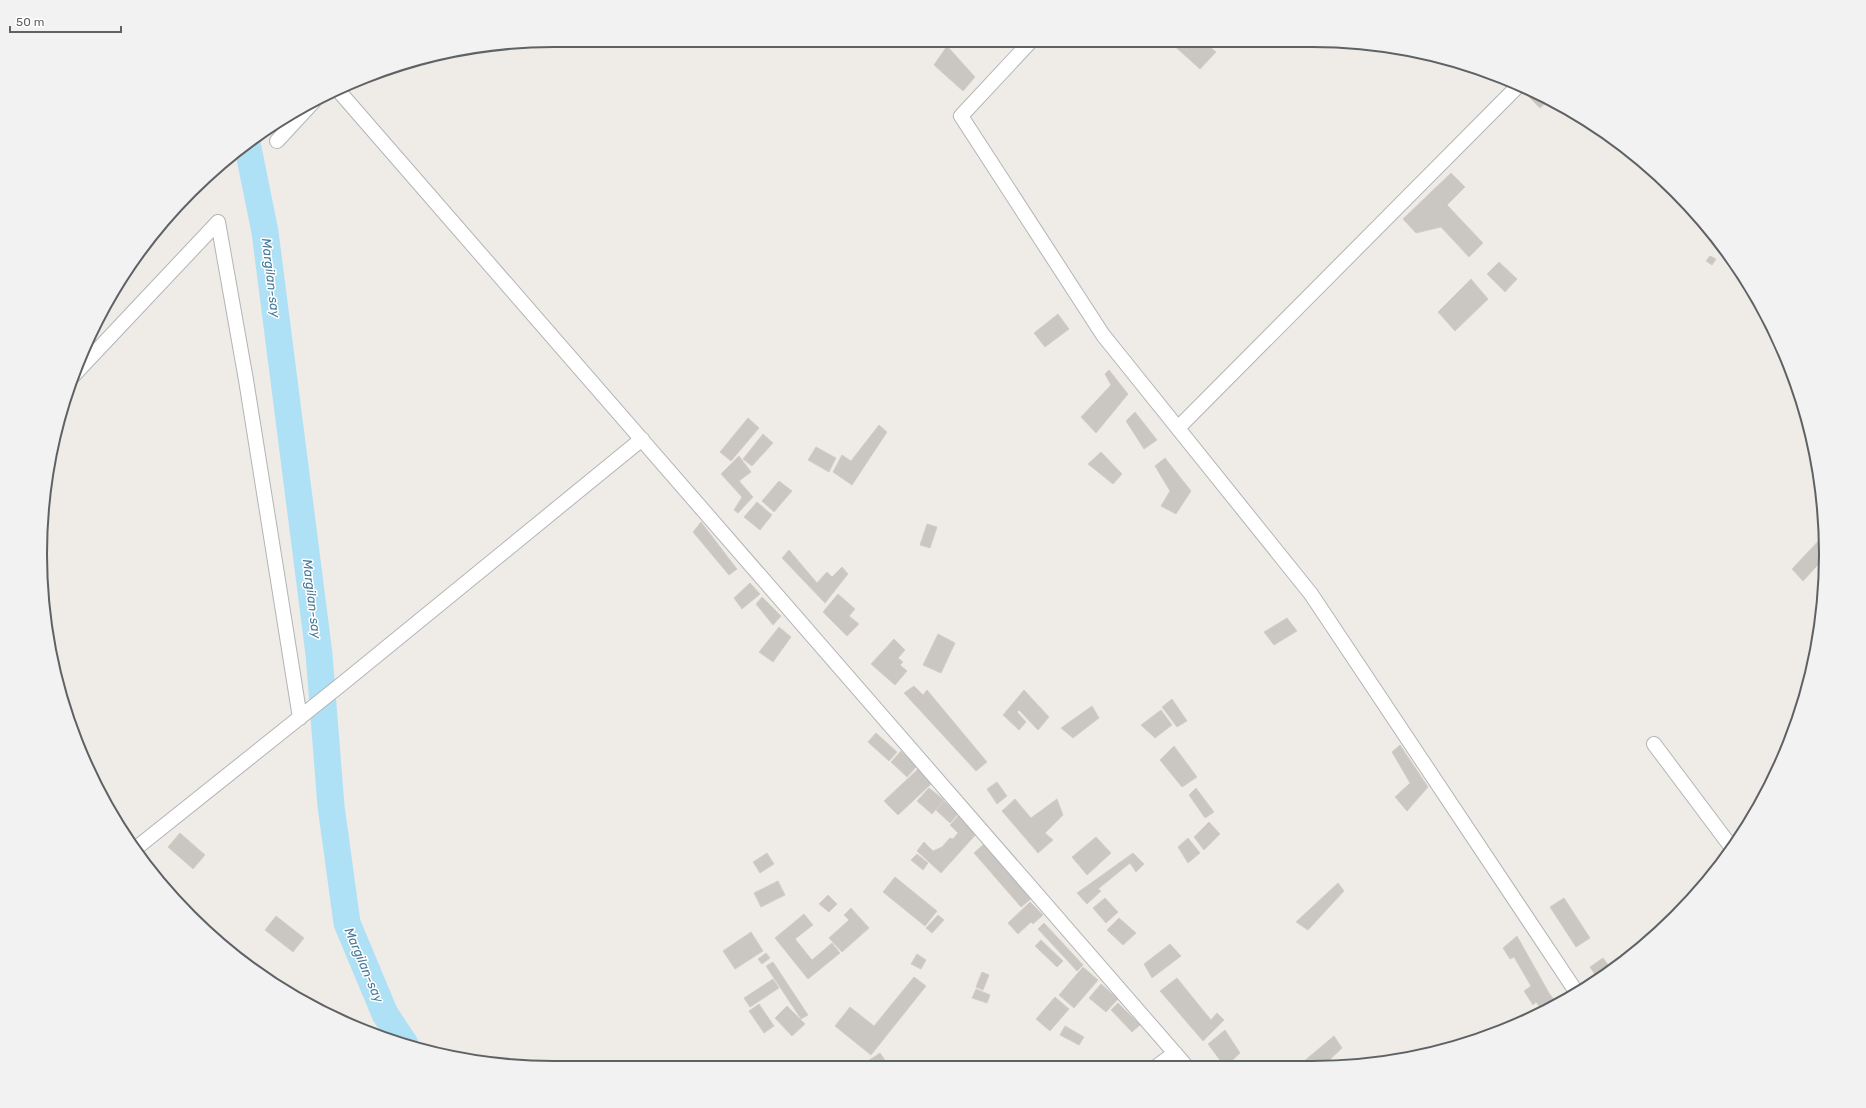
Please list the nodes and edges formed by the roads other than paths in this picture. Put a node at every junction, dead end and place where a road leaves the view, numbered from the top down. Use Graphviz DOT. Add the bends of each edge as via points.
graph roads {
  1 [pos="1025,47"];
  2 [pos="1514,90"];
  3 [pos="341,94"];
  4 [pos="302,114"];
  5 [pos="277,141"];
  6 [pos="85,364"];
  7 [pos="1178,428"];
  8 [pos="642,439"];
  9 [pos="300,718"];
  10 [pos="1654,744"];
  11 [pos="1729,843"];
  12 [pos="139,846"];
  13 [pos="1574,988"];
  14 [pos="1175,1053"];
  15 [pos="1164,1061"];
  16 [pos="1182,1061"];
  1 -- 7 [label="street" via="961,116 1104,335"];
  2 -- 7 [label="street"];
  3 -- 8 [label="street"];
  4 -- 5 [label="street"];
  6 -- 9 [label="street" via="218,222"];
  7 -- 13 [label="street" via="1310,594"];
  8 -- 9 [label="street"];
  8 -- 14 [label="street"];
  9 -- 12 [label="street"];
  10 -- 11 [label="street"];
  14 -- 15 [label="street"];
  14 -- 16 [label="street"];
}
